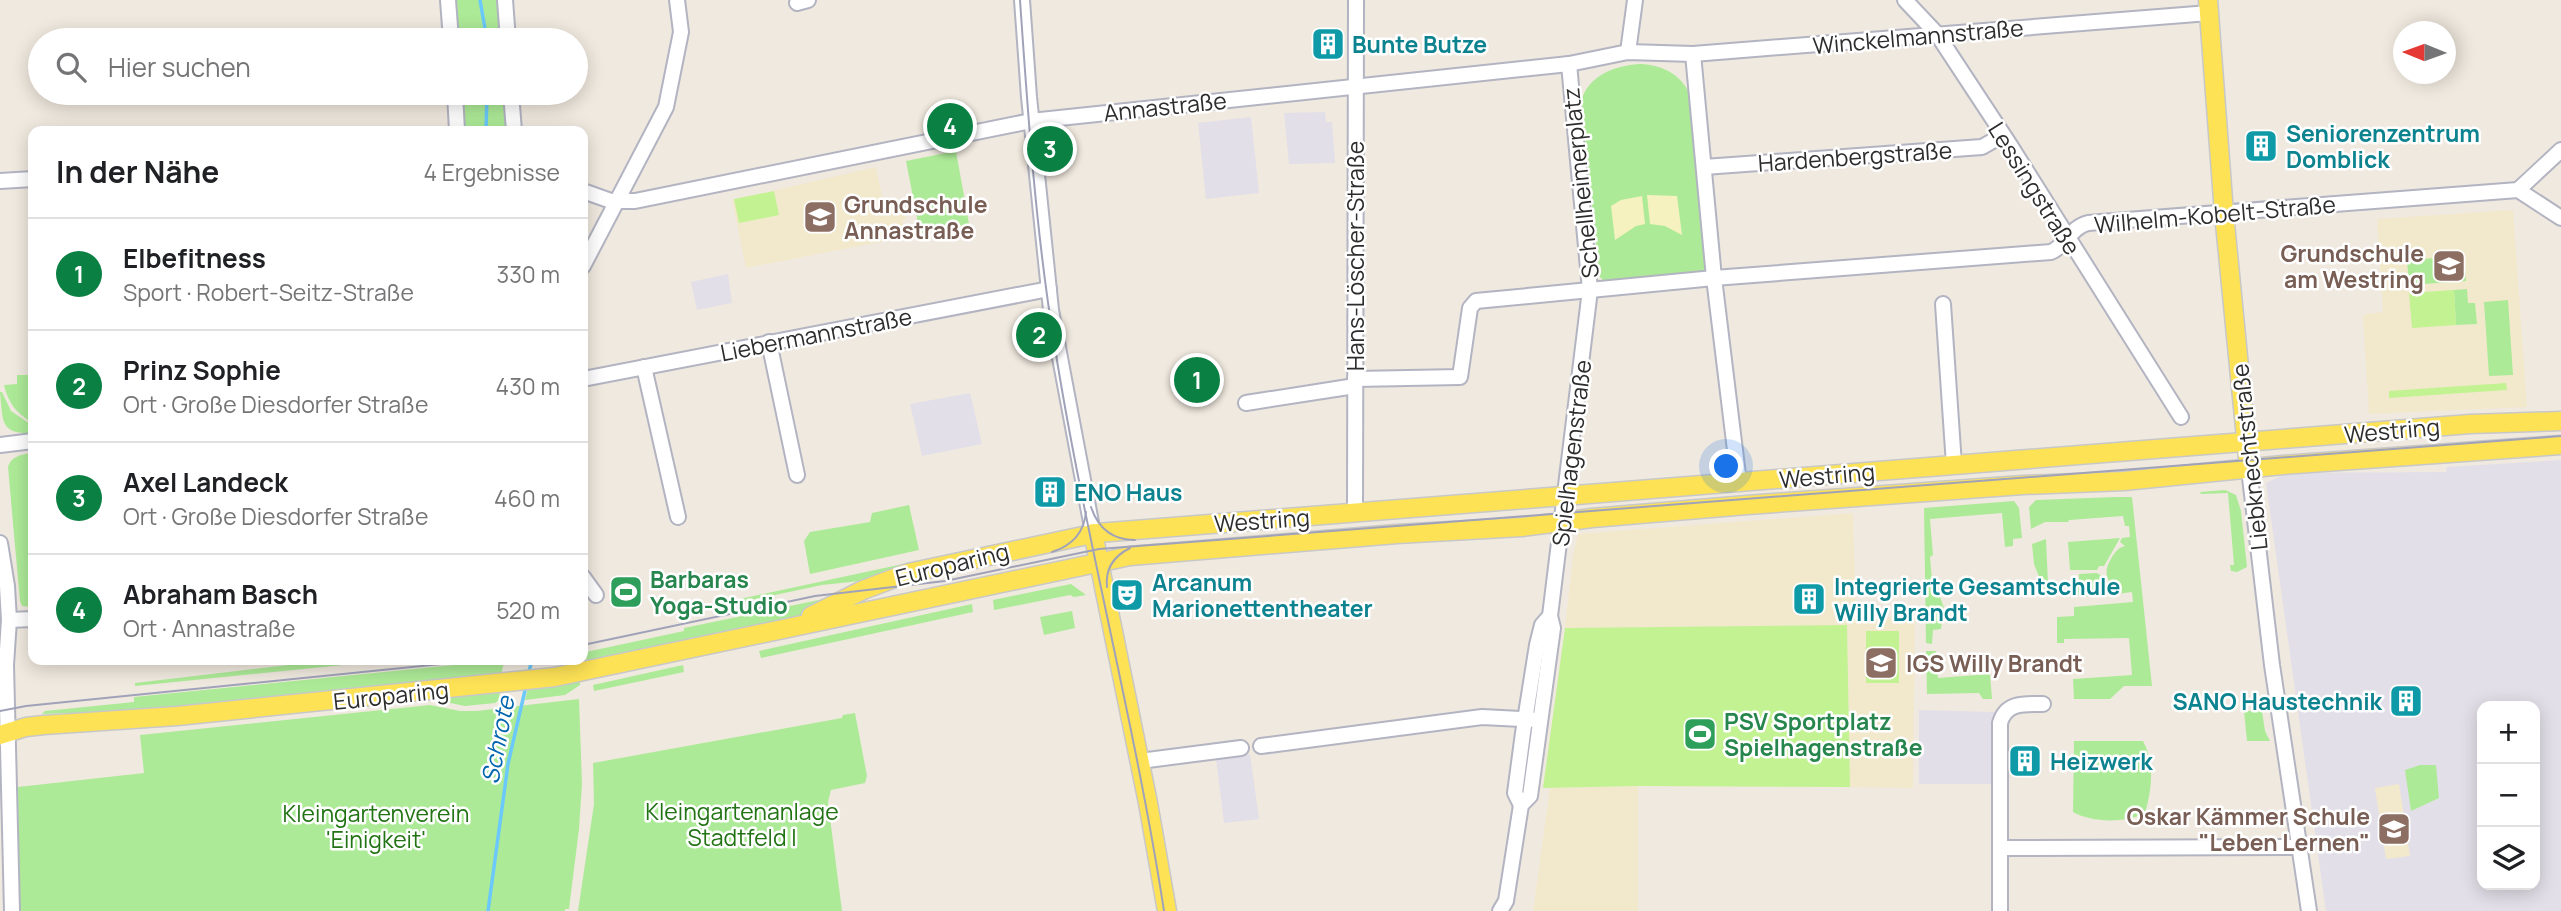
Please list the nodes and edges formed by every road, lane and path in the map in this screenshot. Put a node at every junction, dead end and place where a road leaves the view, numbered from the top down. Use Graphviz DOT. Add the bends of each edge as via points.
graph roads {
  1 [pos="448,0"];
  2 [pos="505,0"];
  3 [pos="677,0"];
  4 [pos="1022,0"];
  5 [pos="1356,0"];
  6 [pos="1635,0"];
  7 [pos="1905,0"];
  8 [pos="2208,6"];
  9 [pos="450,28"];
  10 [pos="507,28"];
  11 [pos="1937,34"];
  12 [pos="1628,52"];
  13 [pos="1693,54"];
  14 [pos="1569,64"];
  15 [pos="1355,86"];
  16 [pos="456,105"];
  17 [pos="512,105"];
  18 [pos="1031,121"];
  19 [pos="457,126"];
  20 [pos="514,126"];
  21 [pos="2003,135"];
  22 [pos="2561,150"];
  23 [pos="1704,167"];
  24 [pos="28,178"];
  25 [pos="0,181"];
  26 [pos="2518,190"];
  27 [pos="588,193"];
  28 [pos="616,202"];
  29 [pos="2224,213"];
  30 [pos="2561,218"];
  31 [pos="2067,237"];
  32 [pos="588,256"];
  33 [pos="1714,278"];
  34 [pos="1049,289"];
  35 [pos="1590,290"];
  36 [pos="1943,304"];
  37 [pos="769,342"];
  38 [pos="645,367"];
  39 [pos="588,378"];
  40 [pos="1355,382"];
  41 [pos="1246,402"];
  42 [pos="2181,417"];
  43 [pos="2561,421"];
  44 [pos="28,441"];
  45 [pos="2246,442"];
  46 [pos="0,444"];
  47 [pos="2561,445"];
  48 [pos="1954,465"];
  49 [pos="2249,469"];
  50 [pos="797,475"];
  51 [pos="1738,483"];
  52 [pos="1564,496"];
  53 [pos="1355,512"];
  54 [pos="678,517"];
  55 [pos="1561,523"];
  56 [pos="1093,533"];
  57 [pos="0,543"];
  58 [pos="1099,562"];
  59 [pos="588,584"];
  60 [pos="596,595"];
  61 [pos="28,619"];
  62 [pos="9,620"];
  63 [pos="779,629"];
  64 [pos="2043,704"];
  65 [pos="1533,720"];
  66 [pos="4,734"];
  67 [pos="1261,746"];
  68 [pos="1241,748"];
  69 [pos="1140,761"];
  70 [pos="2299,847"];
  71 [pos="2000,848"];
  72 [pos="1506,908"];
  73 [pos="12,911"];
  74 [pos="1167,911"];
  75 [pos="2000,911"];
  76 [pos="2309,911"];
  1 -- 9 [label="street"];
  2 -- 10 [label="street"];
  3 -- 28 [label="street" via="681,32 666,107"];
  4 -- 18 [label="street"];
  5 -- 15 [label="street, Hans-Löscher-Straße"];
  6 -- 12 [label="street"];
  7 -- 11 [label="street, Lessingstraße"];
  8 -- 11 [label="street, Winckelmannstraße"];
  8 -- 29 [label="main road, Liebknechtstraße"];
  11 -- 13 [label="street, Winckelmannstraße"];
  11 -- 21 [label="street, Lessingstraße"];
  12 -- 13 [label="street, Winckelmannstraße"];
  12 -- 14 [label="street, Annastraße"];
  13 -- 23 [label="street"];
  14 -- 15 [label="street, Annastraße"];
  14 -- 35 [label="street, Schellheimerplatz"];
  15 -- 18 [label="street, Annastraße"];
  15 -- 40 [label="street, Hans-Löscher-Straße"];
  16 -- 19 [label="street"];
  17 -- 20 [label="street"];
  18 -- 28 [label="street, Annastraße" via="655,198"];
  18 -- 34 [label="street"];
  21 -- 23 [label="street, Hardenbergstraße" via="1982,147"];
  21 -- 31 [label="street, Lessingstraße"];
  22 -- 26 [label="street"];
  23 -- 33 [label="street"];
  24 -- 25 [label="street"];
  26 -- 29 [label="street, Wilhelm-Kobelt-Straße"];
  26 -- 30 [label="street"];
  27 -- 28 [label="street, Annastraße"];
  28 -- 32 [label="street"];
  29 -- 31 [label="street, Wilhelm-Kobelt-Straße" via="2088,223"];
  29 -- 45 [label="main road, Liebknechtstraße"];
  31 -- 33 [label="street, Wilhelm-Kobelt-Straße" via="2051,252"];
  31 -- 42 [label="street, Lessingstraße"];
  33 -- 35 [label="street, Schellheimerplatz"];
  33 -- 51 [label="street"];
  34 -- 37 [label="street, Liebermannstraße"];
  34 -- 56 [label="street"];
  35 -- 40 [label="street" via="1475,301 1459,378"];
  35 -- 52 [label="street, Spielhagenstraße"];
  36 -- 48 [label="street"];
  37 -- 38 [label="street, Liebermannstraße"];
  37 -- 50 [label="street"];
  38 -- 39 [label="street, Liebermannstraße"];
  38 -- 54 [label="street"];
  40 -- 41 [label="street"];
  40 -- 53 [label="street, Hans-Löscher-Straße"];
  43 -- 45 [label="main road, Westring"];
  44 -- 46 [label="street"];
  45 -- 48 [label="main road, Westring"];
  45 -- 49 [label="main road, Liebknechtstraße"];
  47 -- 49 [label="main road, Westring"];
  48 -- 51 [label="main road, Westring"];
  49 -- 55 [label="main road, Westring"];
  49 -- 70 [label="street, Liebknechtstraße"];
  51 -- 52 [label="main road, Westring"];
  52 -- 53 [label="main road, Westring"];
  52 -- 55 [label="street, Spielhagenstraße"];
  53 -- 56 [label="main road, Westring"];
  55 -- 58 [label="main road, Westring" via="1229,547"];
  55 -- 65 [label="street, Spielhagenstraße" via="1550,616 1553,628"];
  56 -- 58 [label="main road"];
  56 -- 63 [label="main road, Europaring" via="900,575"];
  57 -- 62 [label="street"];
  58 -- 63 [label="main road, Europaring"];
  58 -- 69 [label="main road"];
  59 -- 60 [label="street"];
  61 -- 62 [label="street"];
  62 -- 66 [label="street"];
  63 -- 66 [label="main road, Europaring" via="537,680 44,725"];
  64 -- 71 [label="street" via="2012,706 2001,719"];
  65 -- 67 [label="street" via="1482,717"];
  65 -- 72 [label="street, Spielhagenstraße" via="1530,796 1521,805"];
  66 -- 73 [label="street"];
  68 -- 69 [label="street"];
  69 -- 74 [label="main road"];
  70 -- 71 [label="street"];
  70 -- 76 [label="street, Liebknechtstraße"];
  71 -- 75 [label="street"];
}
